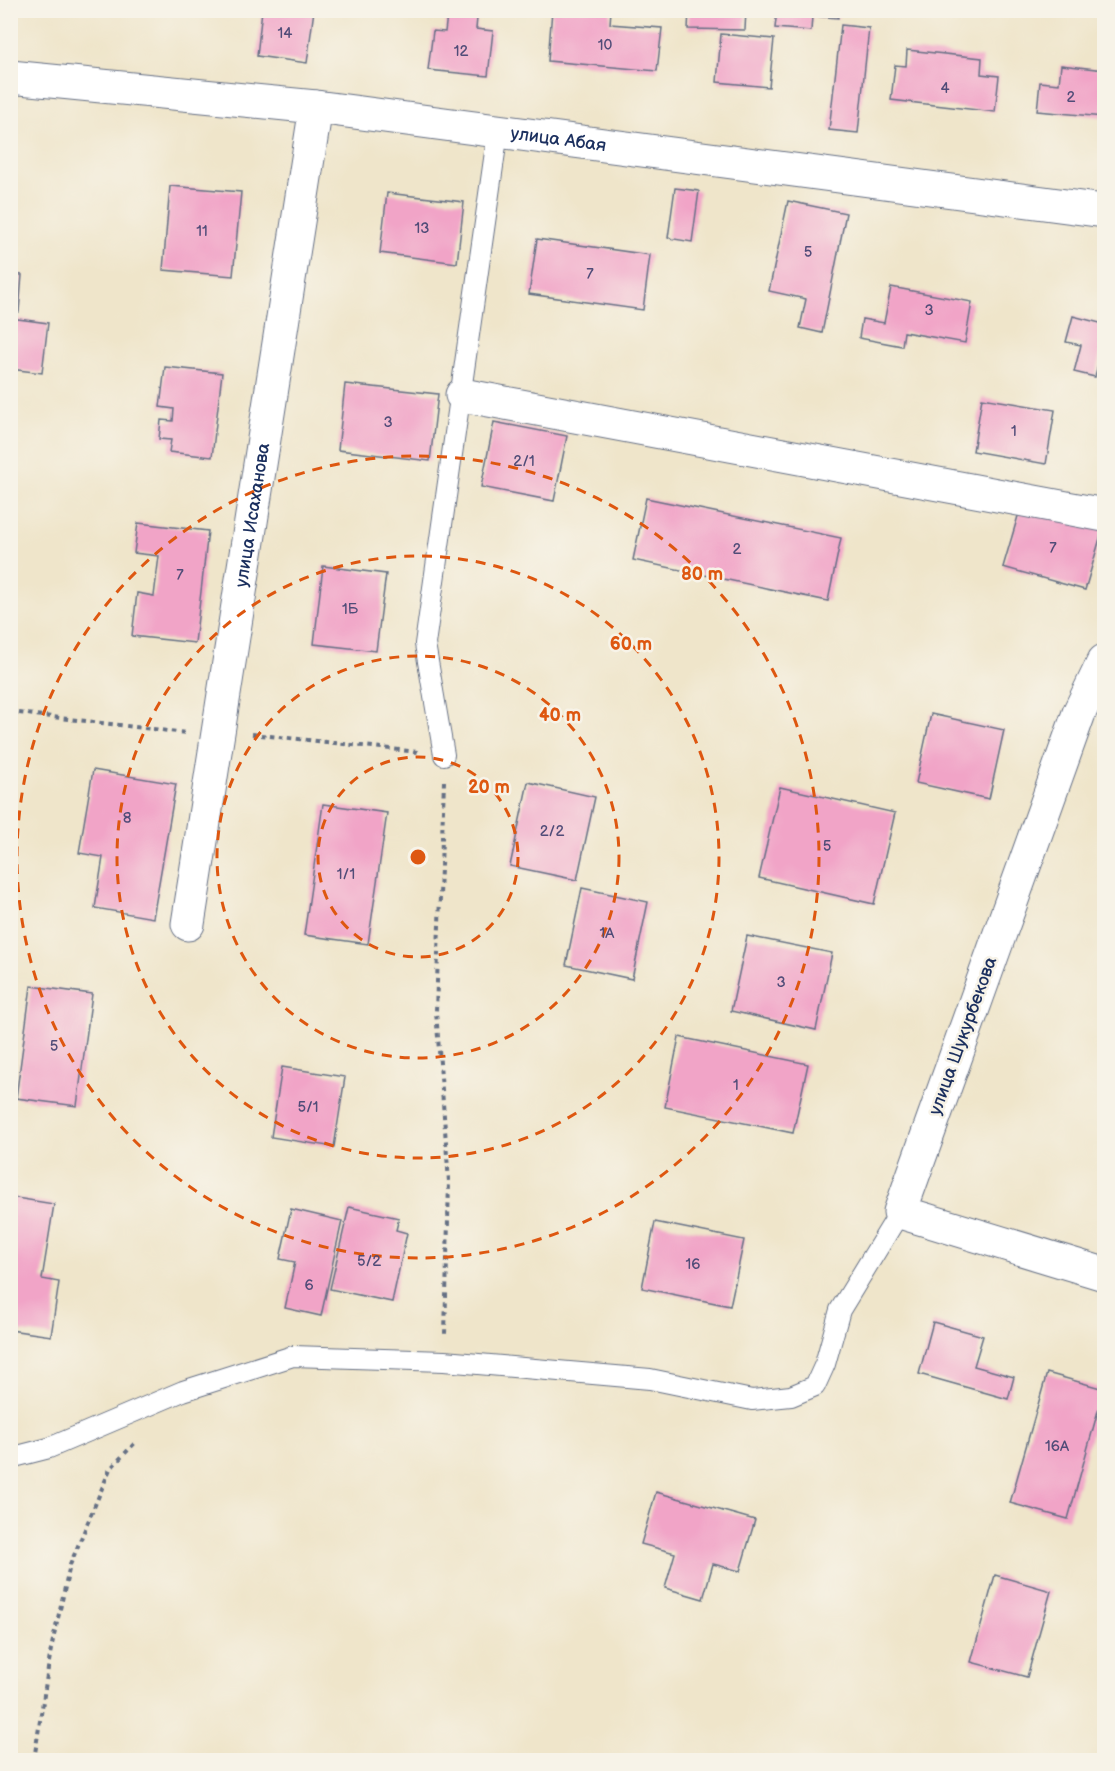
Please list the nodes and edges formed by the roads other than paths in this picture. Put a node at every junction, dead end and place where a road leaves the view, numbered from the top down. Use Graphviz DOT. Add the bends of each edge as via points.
graph roads {
  1 [pos="10,77"];
  2 [pos="316,107"];
  3 [pos="498,131"];
  4 [pos="1104,211"];
  5 [pos="462,395"];
  6 [pos="1104,515"];
  7 [pos="1104,661"];
  8 [pos="444,755"];
  9 [pos="188,924"];
  10 [pos="900,1212"];
  11 [pos="1104,1274"];
  12 [pos="10,1458"];
  1 -- 2 [label="street, улица Абая"];
  2 -- 3 [label="street, улица Абая"];
  2 -- 9 [label="street, улица Исаханова"];
  3 -- 4 [label="street, улица Абая"];
  3 -- 5 [label="lane"];
  5 -- 6 [label="street"];
  5 -- 8 [label="lane" via="425,644"];
  7 -- 10 [label="street, улица Шукурбекова" via="1079,713"];
  10 -- 11 [label="street"];
  10 -- 12 [label="lane" via="840,1310 815,1386 791,1396 752,1400 650,1379 444,1361 293,1356 183,1391 49,1448"];
}
